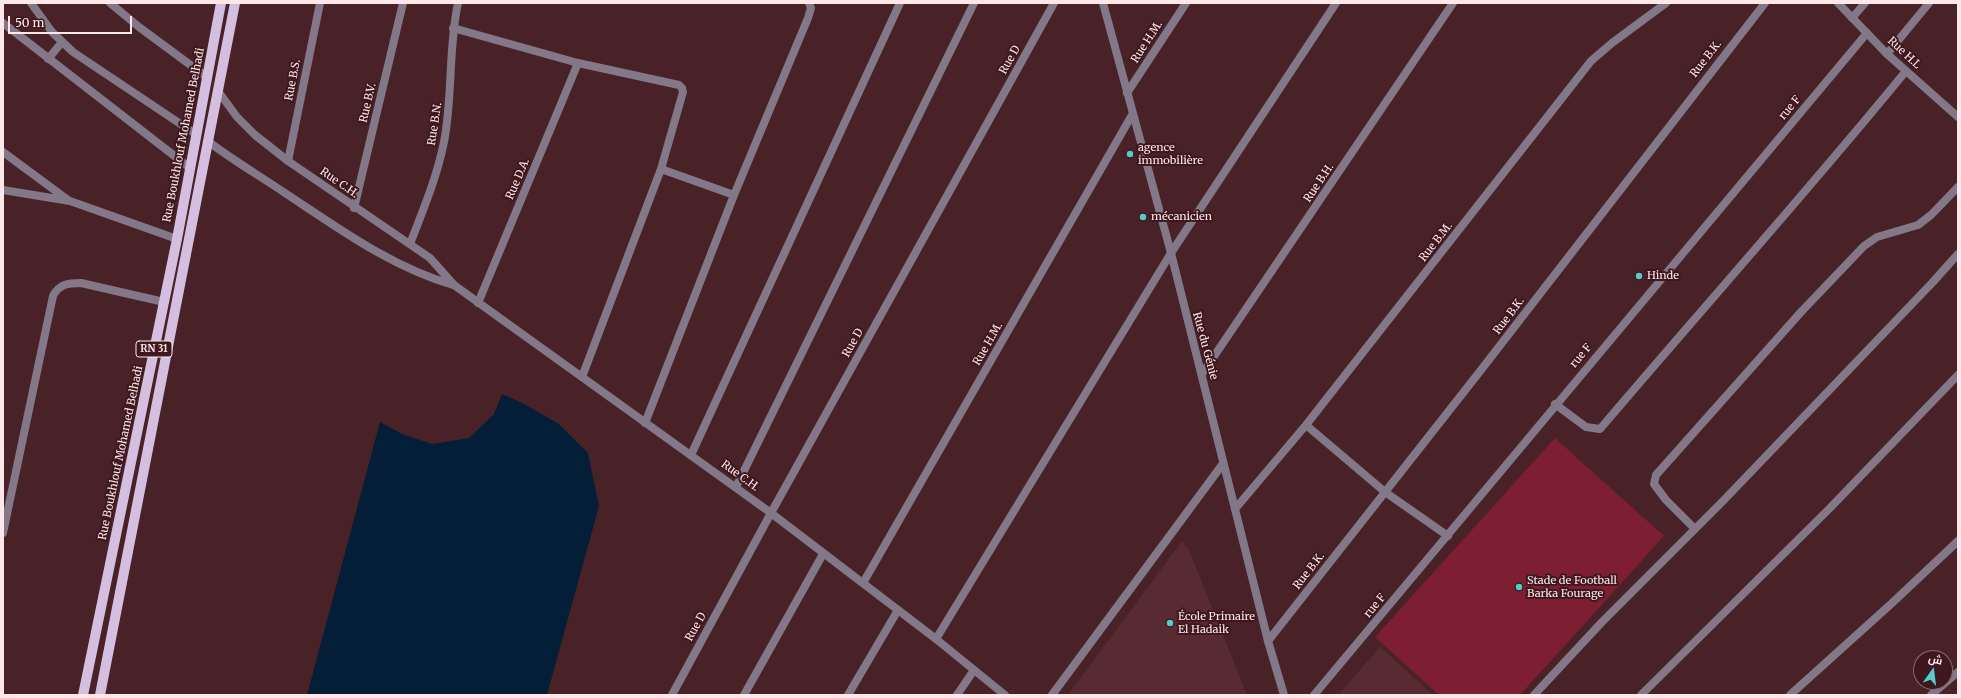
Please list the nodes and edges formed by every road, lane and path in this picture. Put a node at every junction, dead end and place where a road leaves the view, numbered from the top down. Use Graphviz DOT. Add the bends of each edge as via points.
graph roads {
  1 [pos="31,3"];
  2 [pos="110,3"];
  3 [pos="221,3"];
  4 [pos="235,3"];
  5 [pos="320,3"];
  6 [pos="403,3"];
  7 [pos="458,3"];
  8 [pos="809,3"];
  9 [pos="900,3"];
  10 [pos="974,3"];
  11 [pos="1054,3"];
  12 [pos="1103,3"];
  13 [pos="1186,3"];
  14 [pos="1336,3"];
  15 [pos="1453,3"];
  16 [pos="1666,3"];
  17 [pos="1765,3"];
  18 [pos="1838,3"];
  19 [pos="1865,3"];
  20 [pos="1929,3"];
  21 [pos="1852,18"];
  22 [pos="3,23"];
  23 [pos="453,28"];
  24 [pos="1867,33"];
  25 [pos="62,42"];
  26 [pos="1887,54"];
  27 [pos="48,59"];
  28 [pos="578,63"];
  29 [pos="1906,71"];
  30 [pos="208,78"];
  31 [pos="218,91"];
  32 [pos="1126,93"];
  33 [pos="1132,115"];
  34 [pos="1958,117"];
  35 [pos="197,135"];
  36 [pos="209,142"];
  37 [pos="3,152"];
  38 [pos="288,161"];
  39 [pos="190,168"];
  40 [pos="661,169"];
  41 [pos="1958,187"];
  42 [pos="3,190"];
  43 [pos="734,195"];
  44 [pos="70,201"];
  45 [pos="354,208"];
  46 [pos="177,239"];
  47 [pos="410,244"];
  48 [pos="1171,253"];
  49 [pos="1958,254"];
  50 [pos="454,285"];
  51 [pos="164,302"];
  52 [pos="478,303"];
  53 [pos="1202,374"];
  54 [pos="1958,375"];
  55 [pos="582,377"];
  56 [pos="1555,404"];
  57 [pos="645,423"];
  58 [pos="1306,424"];
  59 [pos="691,455"];
  60 [pos="1222,465"];
  61 [pos="736,487"];
  62 [pos="1385,492"];
  63 [pos="1235,509"];
  64 [pos="771,512"];
  65 [pos="1695,530"];
  66 [pos="3,533"];
  67 [pos="1448,536"];
  68 [pos="1958,541"];
  69 [pos="824,554"];
  70 [pos="863,583"];
  71 [pos="898,610"];
  72 [pos="936,639"];
  73 [pos="1268,641"];
  74 [pos="974,670"];
  75 [pos="1958,672"];
  76 [pos="83,695"];
  77 [pos="100,695"];
  78 [pos="672,695"];
  79 [pos="744,695"];
  80 [pos="848,695"];
  81 [pos="957,695"];
  82 [pos="1005,695"];
  83 [pos="1052,695"];
  84 [pos="1284,695"];
  85 [pos="1314,695"];
  86 [pos="1534,695"];
  87 [pos="1641,695"];
  88 [pos="1790,695"];
  89 [pos="1931,695"];
  1 -- 25 [label="street" via="41,19"];
  2 -- 30 [label="street"];
  3 -- 30 [label="main road, Rue Boukhlouf Mohamed Belhadi / RN 31"];
  4 -- 31 [label="main road, RN 31"];
  5 -- 38 [label="street, Rue B.S."];
  6 -- 45 [label="street, Rue B.V."];
  7 -- 23 [label="street, Rue B.N."];
  8 -- 43 [label="street" via="808,18"];
  9 -- 59 [label="street"];
  10 -- 61 [label="street"];
  11 -- 64 [label="street, Rue D"];
  12 -- 32 [label="street, Rue du Génie"];
  13 -- 32 [label="street, Rue H.M."];
  14 -- 48 [label="street"];
  15 -- 53 [label="street, Rue B.H."];
  16 -- 58 [label="street, Rue B.M." via="1591,61"];
  17 -- 62 [label="street, Rue B.K."];
  18 -- 21 [label="street, Rue H.L"];
  19 -- 21 [label="street"];
  20 -- 26 [label="street"];
  21 -- 24 [label="street, Rue H.L"];
  22 -- 27 [label="street"];
  23 -- 28 [label="street"];
  23 -- 47 [label="street, Rue B.N." via="444,142 436,174"];
  24 -- 26 [label="street, Rue H.L"];
  24 -- 56 [label="street, rue F"];
  25 -- 27 [label="street"];
  25 -- 35 [label="street"];
  26 -- 29 [label="street, Rue H.L"];
  27 -- 39 [label="street"];
  28 -- 40 [label="street" via="679,85 682,88"];
  28 -- 52 [label="street, Rue D.A."];
  29 -- 34 [label="street, Rue H.L"];
  29 -- 56 [label="street" via="1811,186 1724,283 1600,429 1586,427"];
  30 -- 35 [label="main road, Rue Boukhlouf Mohamed Belhadi / RN 31"];
  31 -- 36 [label="main road, RN 31"];
  31 -- 38 [label="street, Rue C.H." via="237,117 255,135"];
  32 -- 33 [label="street, Rue du Génie"];
  33 -- 48 [label="street, Rue du Génie"];
  33 -- 70 [label="street, Rue H.M."];
  35 -- 39 [label="main road, Rue Boukhlouf Mohamed Belhadi / RN 31"];
  36 -- 50 [label="street, Rue C.H." via="232,160 367,246 427,278"];
  36 -- 77 [label="main road, RN 31"];
  37 -- 44 [label="street"];
  38 -- 45 [label="street, Rue C.H."];
  39 -- 46 [label="main road, Rue Boukhlouf Mohamed Belhadi / RN 31"];
  40 -- 43 [label="street"];
  40 -- 55 [label="street"];
  41 -- 65 [label="street" via="1918,225 1877,237 1864,246 1801,312 1656,475 1654,484"];
  42 -- 44 [label="street"];
  43 -- 57 [label="street"];
  44 -- 46 [label="street"];
  45 -- 47 [label="street, Rue C.H."];
  46 -- 51 [label="main road, Rue Boukhlouf Mohamed Belhadi / RN 31"];
  47 -- 50 [label="street, Rue C.H." via="430,258"];
  48 -- 53 [label="street, Rue du Génie"];
  48 -- 72 [label="street"];
  49 -- 65 [label="street"];
  50 -- 52 [label="street, Rue C.H."];
  51 -- 66 [label="street" via="80,283 69,283 56,289"];
  51 -- 76 [label="main road, Rue Boukhlouf Mohamed Belhadi / RN 31"];
  52 -- 55 [label="street, Rue C.H."];
  53 -- 60 [label="street, Rue du Génie"];
  54 -- 87 [label="street" via="1830,508"];
  55 -- 57 [label="street, Rue C.H."];
  56 -- 67 [label="street, rue F"];
  57 -- 59 [label="street, Rue C.H."];
  58 -- 62 [label="street"];
  58 -- 63 [label="street, Rue B.M."];
  59 -- 61 [label="street, Rue C.H."];
  60 -- 63 [label="street, Rue du Génie"];
  60 -- 83 [label="street"];
  61 -- 64 [label="street, Rue C.H."];
  62 -- 67 [label="street"];
  62 -- 73 [label="street, Rue B.K."];
  63 -- 73 [label="street, Rue du Génie"];
  64 -- 69 [label="street, Rue C.H."];
  64 -- 78 [label="street, Rue D"];
  65 -- 86 [label="street" via="1602,622"];
  67 -- 85 [label="street, rue F"];
  68 -- 88 [label="street"];
  69 -- 70 [label="street, Rue C.H."];
  69 -- 79 [label="street"];
  70 -- 71 [label="street, Rue C.H."];
  71 -- 72 [label="street, Rue C.H."];
  71 -- 80 [label="street"];
  72 -- 74 [label="street, Rue C.H."];
  73 -- 84 [label="street, Rue du Génie"];
  74 -- 81 [label="street"];
  74 -- 82 [label="street, Rue C.H."];
  75 -- 89 [label="street"];
}
